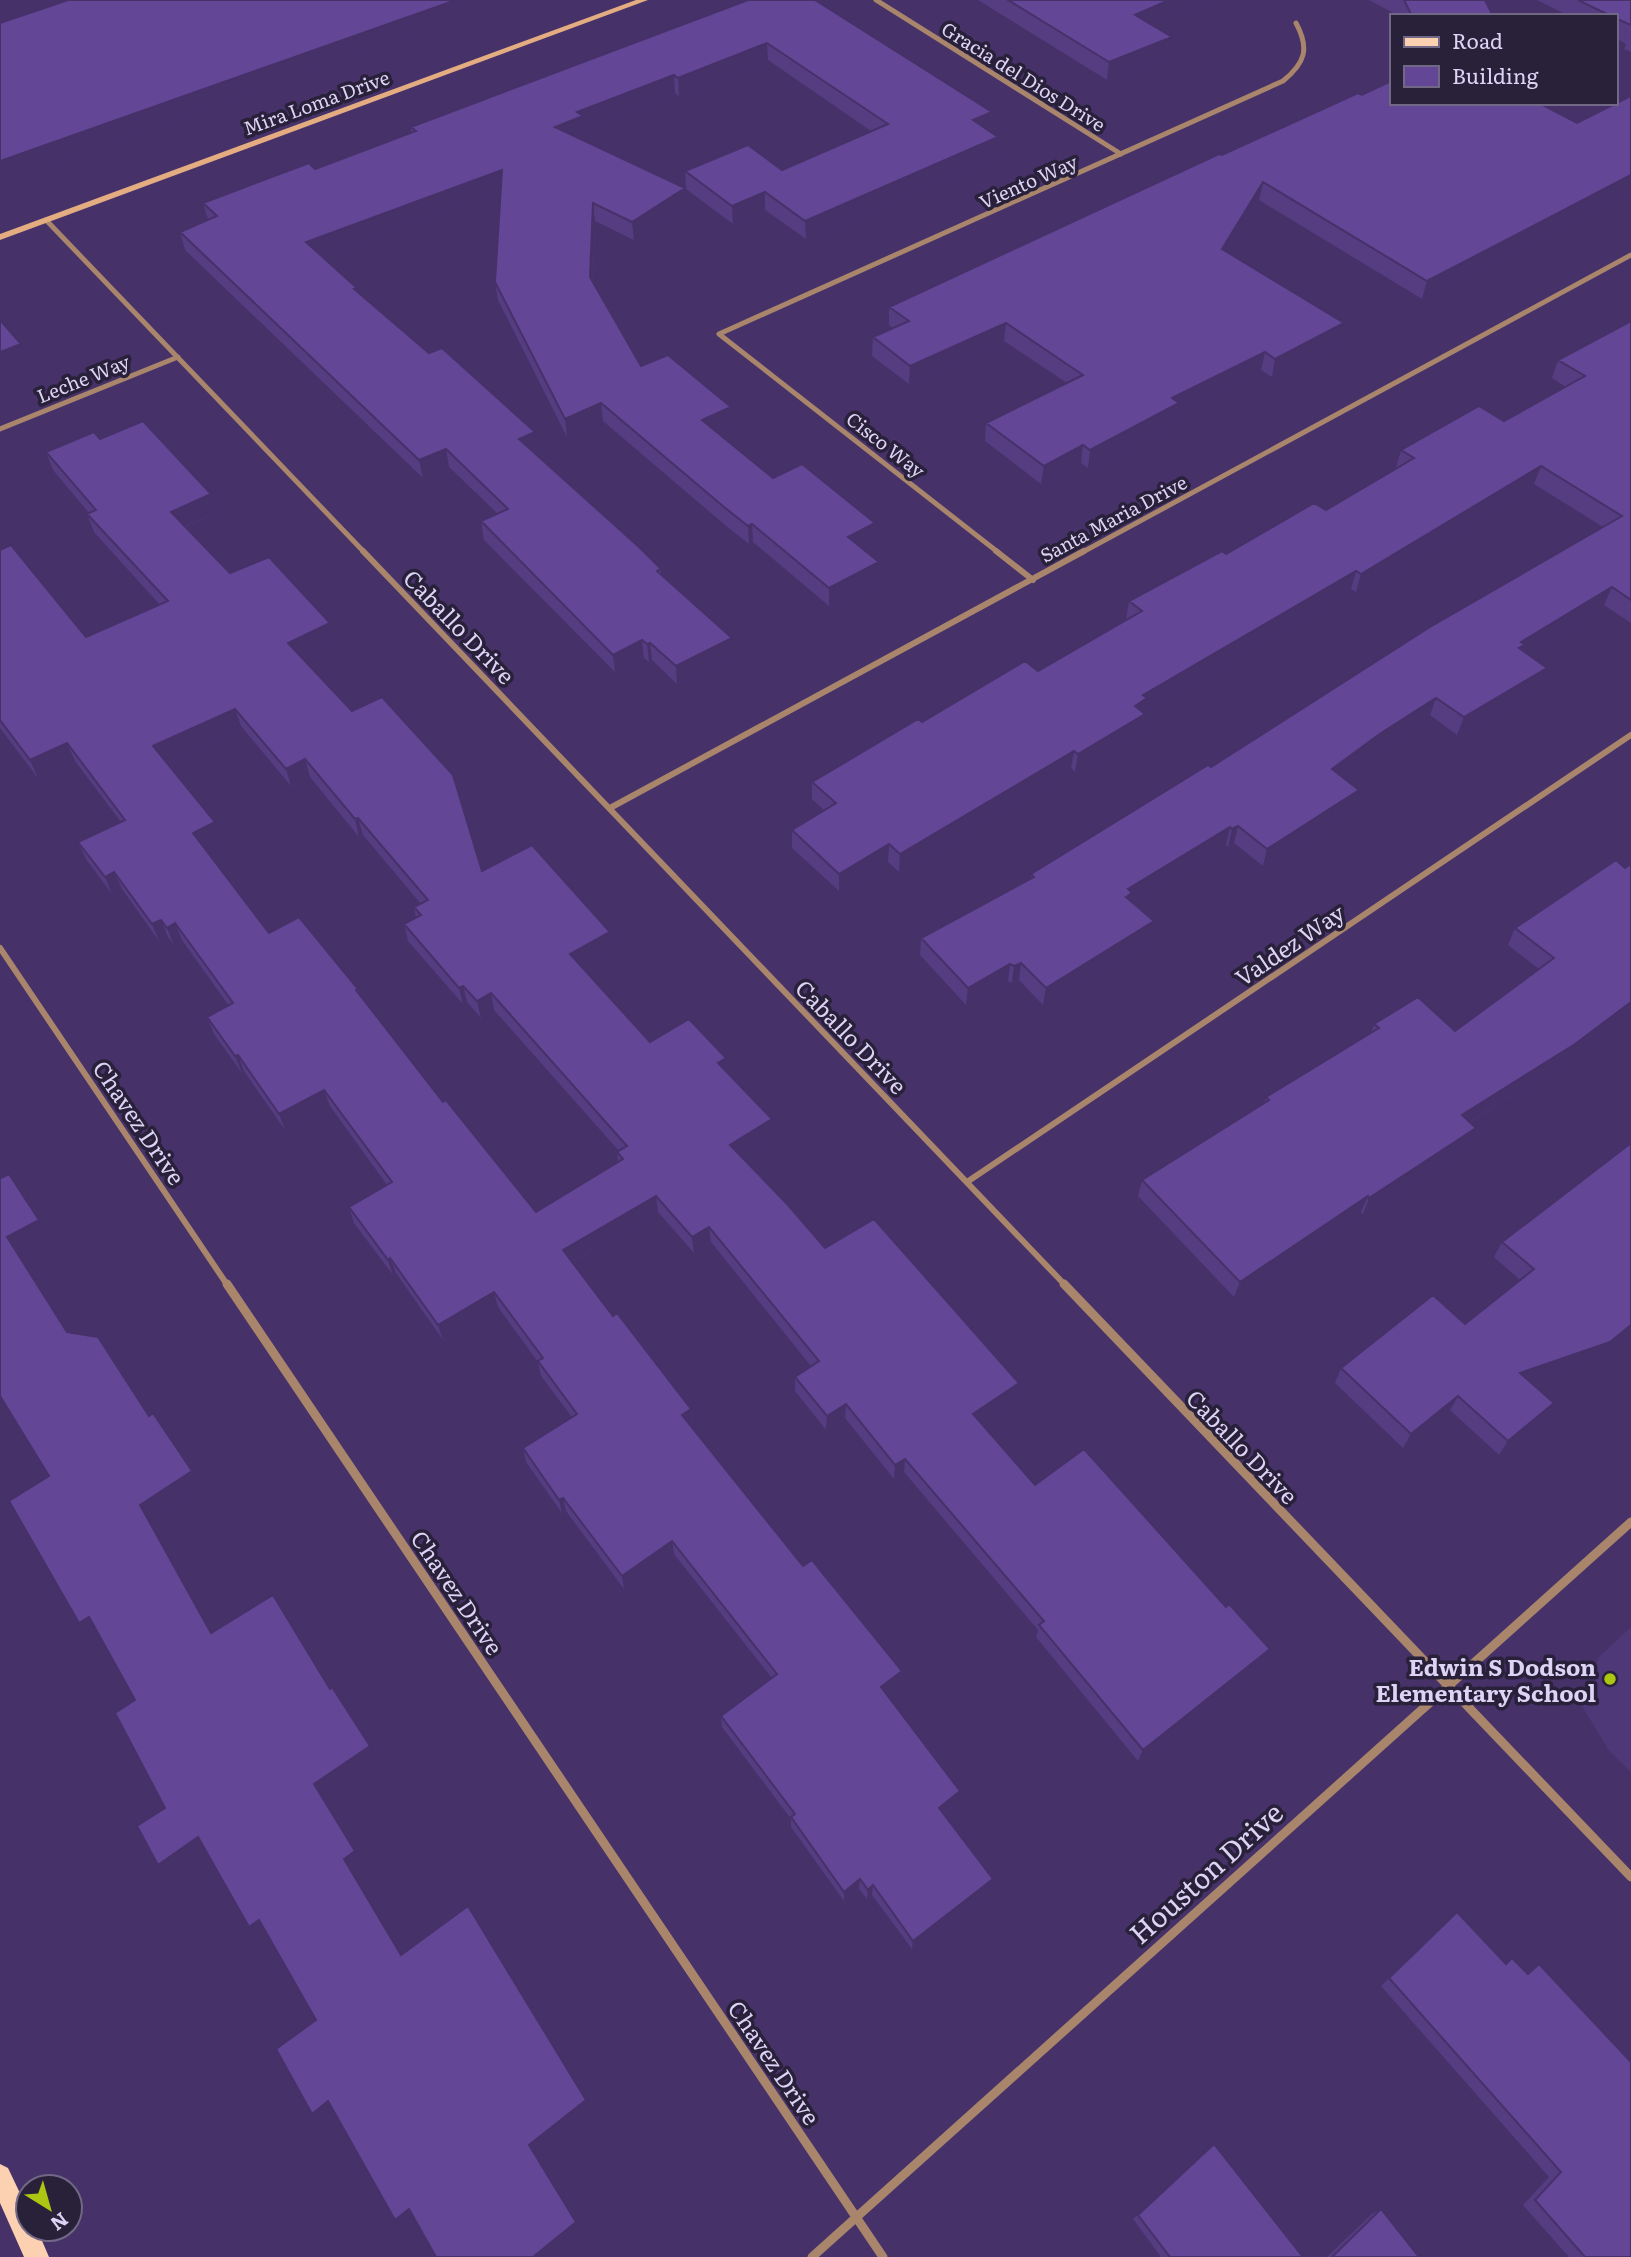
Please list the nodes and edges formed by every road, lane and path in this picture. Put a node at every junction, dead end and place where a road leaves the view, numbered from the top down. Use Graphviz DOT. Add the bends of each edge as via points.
graph roads {
  1 [pos="644,0"];
  2 [pos="876,0"];
  3 [pos="1296,23"];
  4 [pos="1121,154"];
  5 [pos="46,220"];
  6 [pos="0,237"];
  7 [pos="1631,256"];
  8 [pos="719,334"];
  9 [pos="178,357"];
  10 [pos="0,429"];
  11 [pos="1033,580"];
  12 [pos="1631,735"];
  13 [pos="610,808"];
  14 [pos="0,948"];
  15 [pos="967,1182"];
  16 [pos="1631,1522"];
  17 [pos="1447,1685"];
  18 [pos="1631,1877"];
  19 [pos="0,2176"];
  20 [pos="856,2216"];
  21 [pos="37,2257"];
  22 [pos="812,2257"];
  23 [pos="883,2257"];
  1 -- 5 [label="street, Mira Loma Drive"];
  2 -- 4 [label="street, Gracia del Dios Drive"];
  3 -- 4 [label="street, Viento Way" via="1306,39 1306,55 1283,81"];
  4 -- 8 [label="street, Viento Way"];
  5 -- 6 [label="street, Mira Loma Drive"];
  5 -- 9 [label="street, Caballo Drive"];
  7 -- 11 [label="street, Santa Maria Drive"];
  8 -- 11 [label="street, Cisco Way"];
  9 -- 10 [label="street, Leche Way"];
  9 -- 13 [label="street, Caballo Drive"];
  11 -- 13 [label="street, Santa Maria Drive"];
  12 -- 15 [label="street, Valdez Way"];
  13 -- 15 [label="street, Caballo Drive"];
  14 -- 20 [label="street, Chavez Drive"];
  15 -- 17 [label="street, Caballo Drive"];
  16 -- 17 [label="street, Houston Drive"];
  17 -- 18 [label="street, Caballo Drive"];
  17 -- 20 [label="street, Houston Drive"];
  19 -- 21 [label="main road"];
  20 -- 22 [label="street, Houston Drive"];
  20 -- 23 [label="street, Chavez Drive"];
}
